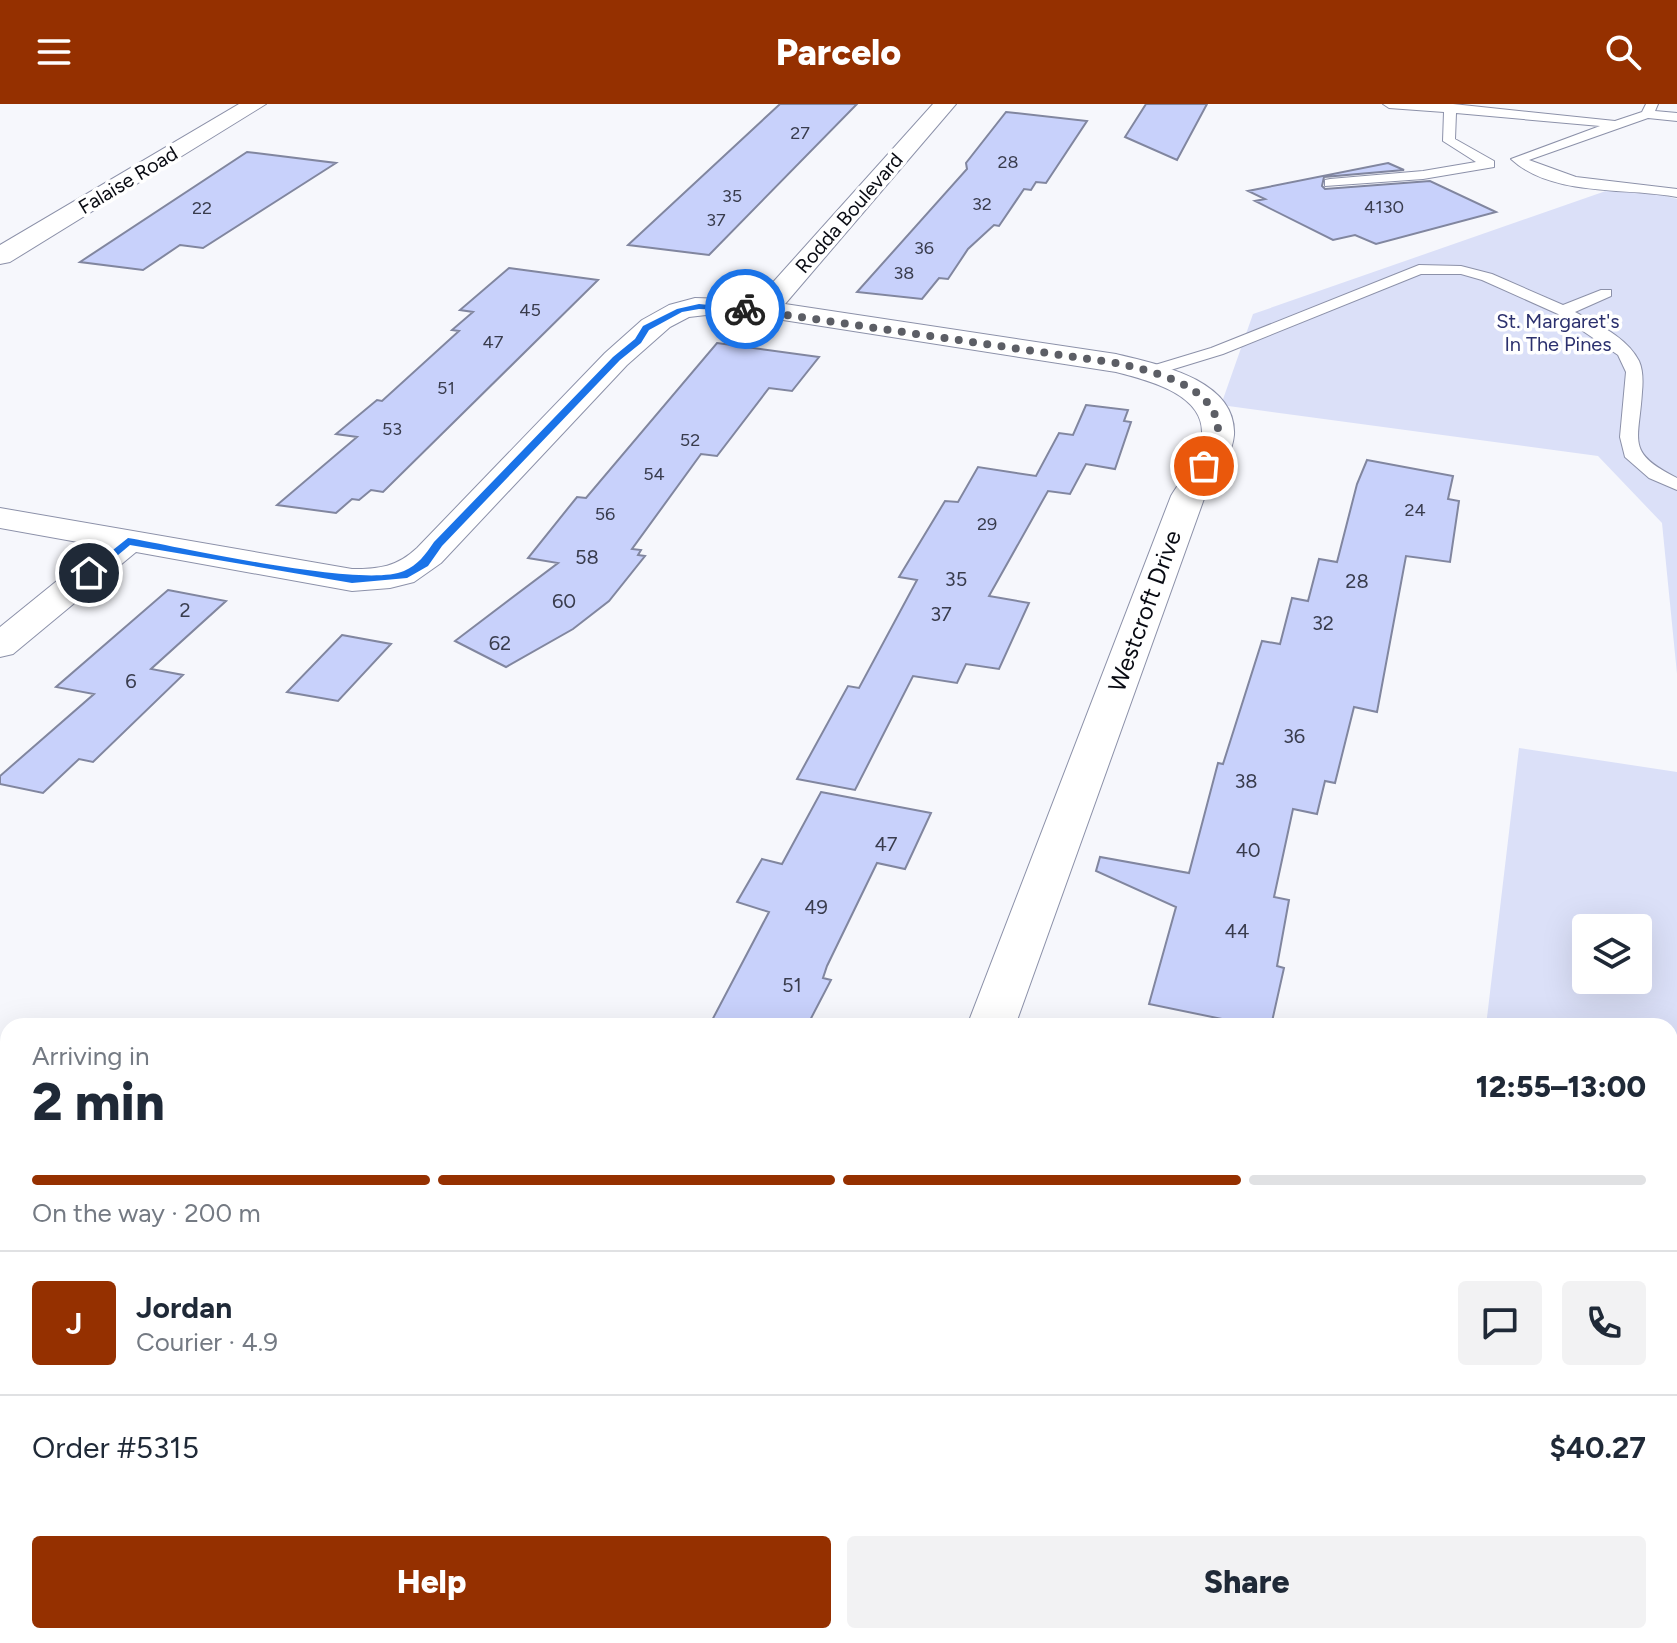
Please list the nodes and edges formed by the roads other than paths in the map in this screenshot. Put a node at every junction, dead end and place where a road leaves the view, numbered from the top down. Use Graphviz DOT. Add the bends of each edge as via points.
graph roads {
  1 [pos="255,104"];
  2 [pos="945,104"];
  3 [pos="1389,104"];
  4 [pos="1400,105"];
  5 [pos="1450,107"];
  6 [pos="1650,109"];
  7 [pos="1677,117"];
  8 [pos="1618,124"];
  9 [pos="1518,159"];
  10 [pos="1489,164"];
  11 [pos="1677,173"];
  12 [pos="1330,183"];
  13 [pos="1651,187"];
  14 [pos="1677,193"];
  15 [pos="0,256"];
  16 [pos="1606,293"];
  17 [pos="763,311"];
  18 [pos="1563,311"];
  19 [pos="1151,371"];
  20 [pos="1677,485"];
  21 [pos="0,518"];
  22 [pos="128,541"];
  23 [pos="0,646"];
  24 [pos="994,1018"];
  1 -- 15 [label="street, Falaise Road"];
  2 -- 17 [label="street, Rodda Boulevard"];
  3 -- 4 [label="lane"];
  4 -- 5 [label="lane"];
  5 -- 8 [label="lane"];
  5 -- 10 [label="lane" via="1449,141"];
  6 -- 7 [label="lane"];
  6 -- 8 [label="lane"];
  8 -- 9 [label="lane"];
  9 -- 10 [label="lane"];
  9 -- 13 [label="lane" via="1541,174 1572,183"];
  10 -- 12 [label="lane"];
  11 -- 13 [label="lane"];
  13 -- 14 [label="lane"];
  16 -- 18 [label="lane"];
  17 -- 19 [label="street, Westcroft Drive"];
  17 -- 22 [label="street" via="699,307 680,310 646,328 425,563 403,576 352,580"];
  18 -- 19 [label="lane" via="1487,277 1419,269 1217,351"];
  18 -- 20 [label="lane" via="1628,356 1634,369 1630,455"];
  19 -- 24 [label="street, Westcroft Drive" via="1201,398 1212,409 1218,434 1188,496"];
  21 -- 22 [label="street"];
  22 -- 23 [label="street"];
}
